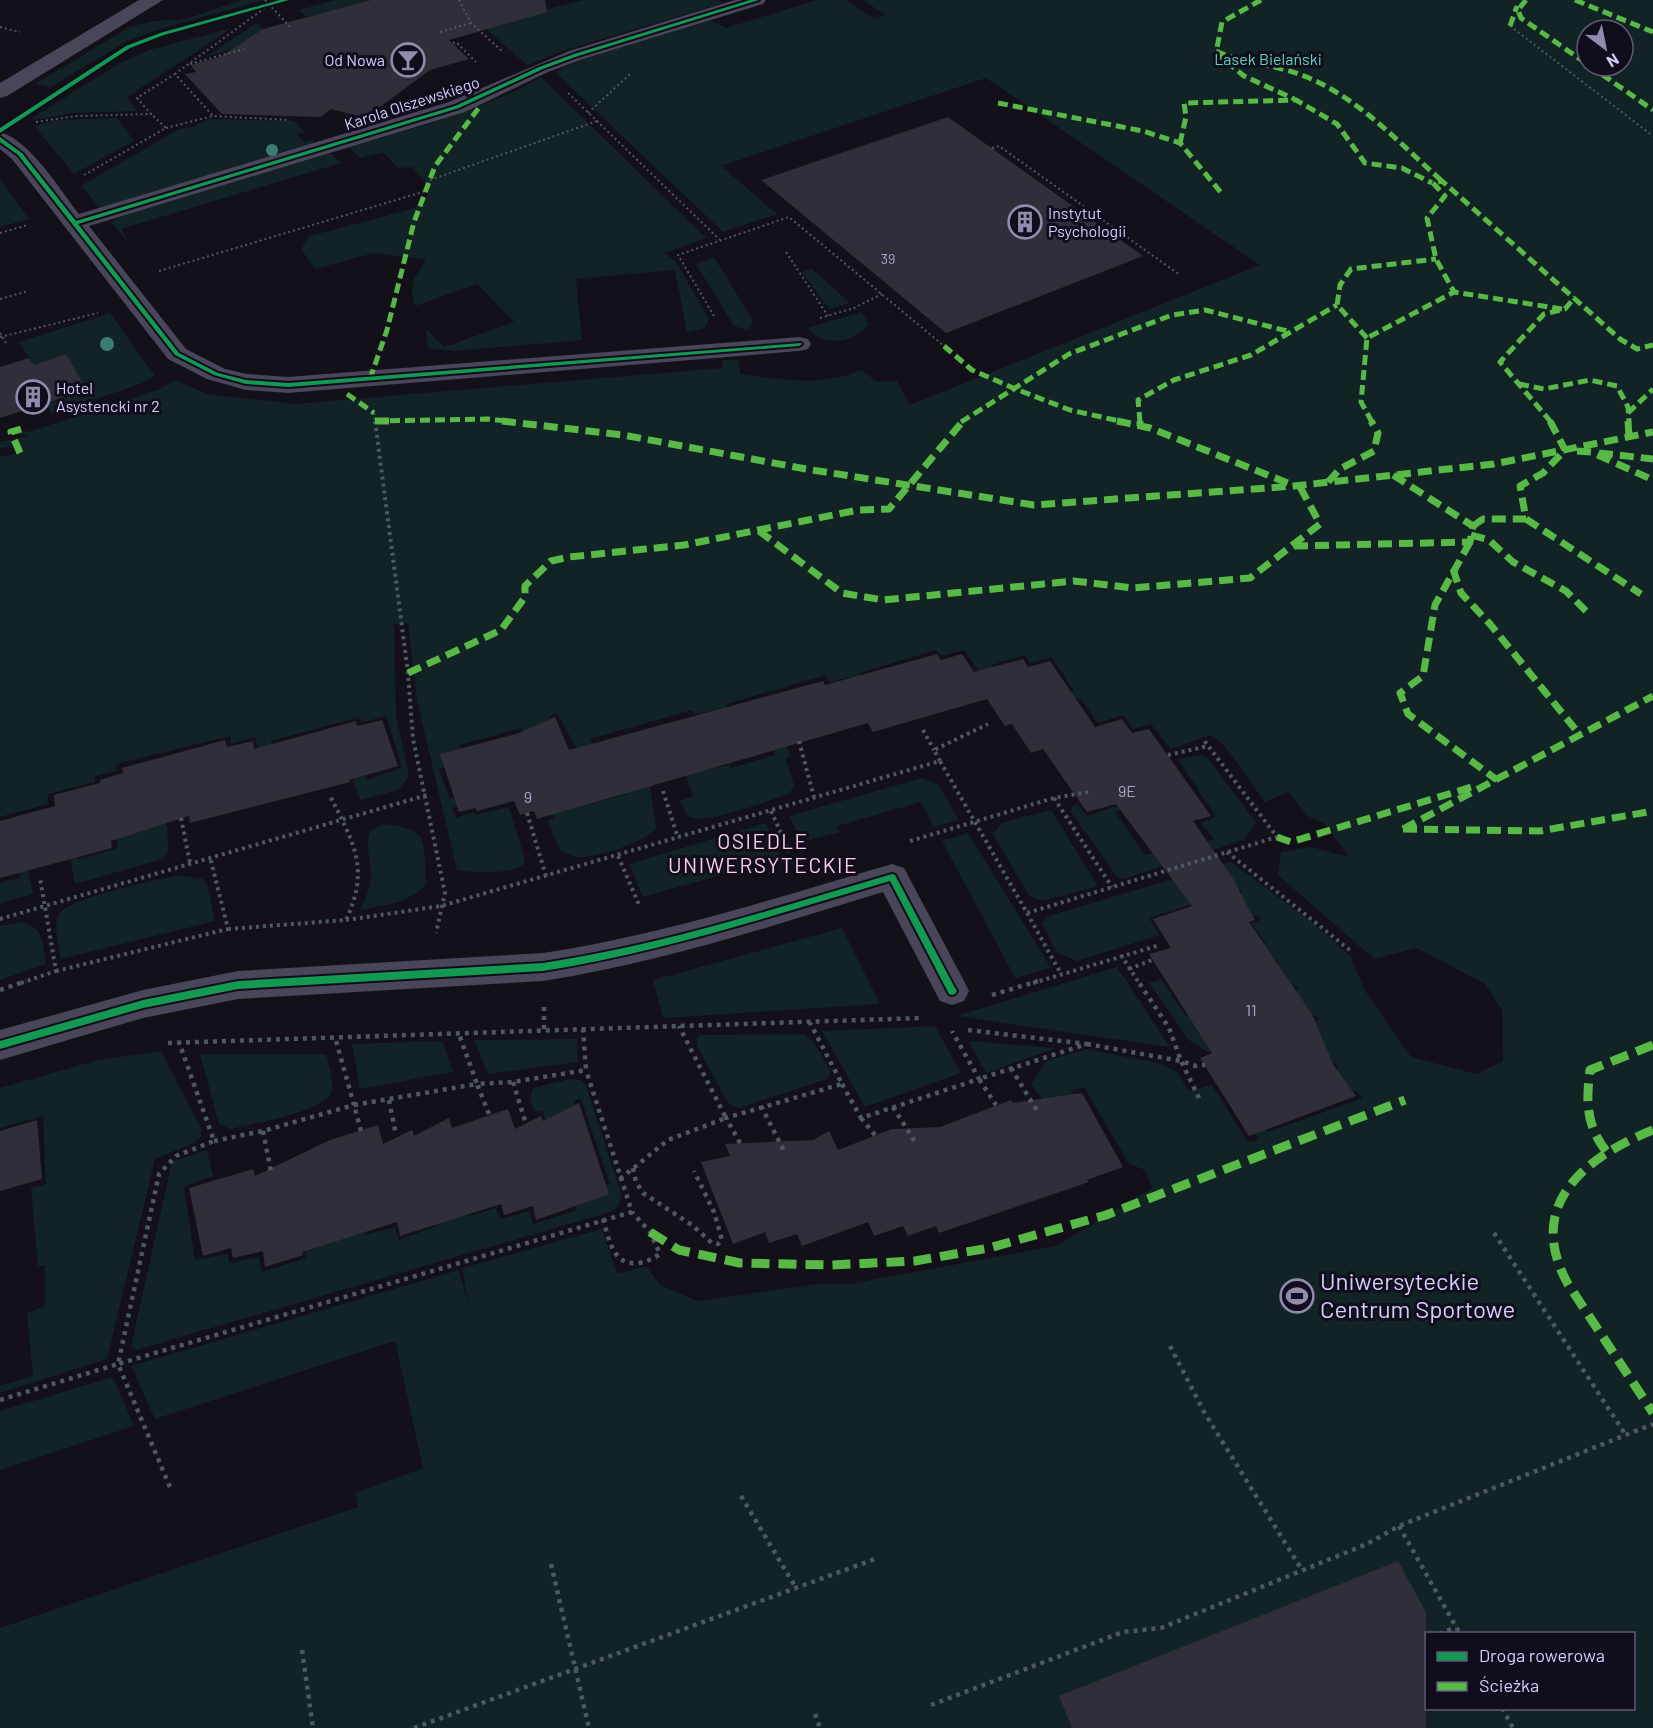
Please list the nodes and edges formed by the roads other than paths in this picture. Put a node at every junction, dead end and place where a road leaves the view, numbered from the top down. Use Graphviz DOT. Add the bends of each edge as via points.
graph roads {
  1 [pos="153,0"];
  2 [pos="756,0"];
  3 [pos="0,92"];
  4 [pos="0,139"];
  5 [pos="86,220"];
  6 [pos="799,344"];
  7 [pos="968,994"];
  8 [pos="0,1045"];
  1 -- 3 [label="street"];
  2 -- 5 [label="street, Karola Olszewskiego" via="541,68 457,106"];
  4 -- 5 [label="street"];
  5 -- 6 [label="street" via="177,354 216,374 246,382 288,386"];
  7 -- 8 [label="street" via="892,877 586,962 238,985 143,1004"];
}
